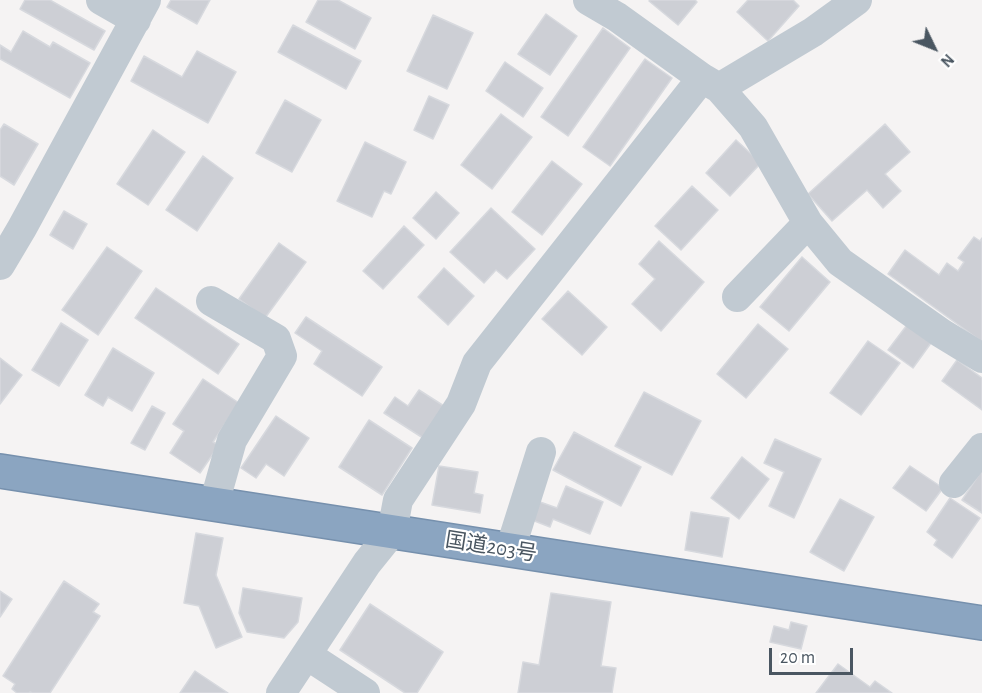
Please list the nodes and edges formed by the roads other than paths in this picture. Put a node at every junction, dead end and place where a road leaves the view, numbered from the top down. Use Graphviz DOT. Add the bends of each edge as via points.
graph roads {
  1 [pos="100,0"];
  2 [pos="588,0"];
  3 [pos="857,0"];
  4 [pos="622,9"];
  5 [pos="141,10"];
  6 [pos="710,83"];
  7 [pos="808,223"];
  8 [pos="0,265"];
  9 [pos="737,297"];
  10 [pos="211,301"];
  11 [pos="982,358"];
  12 [pos="982,448"];
  13 [pos="541,452"];
  14 [pos="0,471"];
  15 [pos="954,483"];
  16 [pos="214,504"];
  17 [pos="392,532"];
  18 [pos="510,550"];
  19 [pos="982,623"];
  20 [pos="307,655"];
  21 [pos="281,693"];
  22 [pos="365,693"];
  1 -- 5 [label="street"];
  2 -- 4 [label="street"];
  3 -- 6 [label="street" via="813,32"];
  4 -- 6 [label="street"];
  5 -- 8 [label="street"];
  6 -- 7 [label="street" via="753,127"];
  6 -- 17 [label="street" via="477,363 461,404 398,500"];
  7 -- 9 [label="street"];
  7 -- 11 [label="street" via="840,262"];
  10 -- 16 [label="street" via="276,339 282,356 232,440"];
  12 -- 15 [label="street"];
  13 -- 18 [label="street"];
  14 -- 16 [label="highway, 国道203号"];
  16 -- 17 [label="highway, 国道203号"];
  17 -- 18 [label="highway, 国道203号"];
  17 -- 20 [label="street"];
  18 -- 19 [label="highway, 国道203号"];
  20 -- 21 [label="street"];
  20 -- 22 [label="street"];
}
